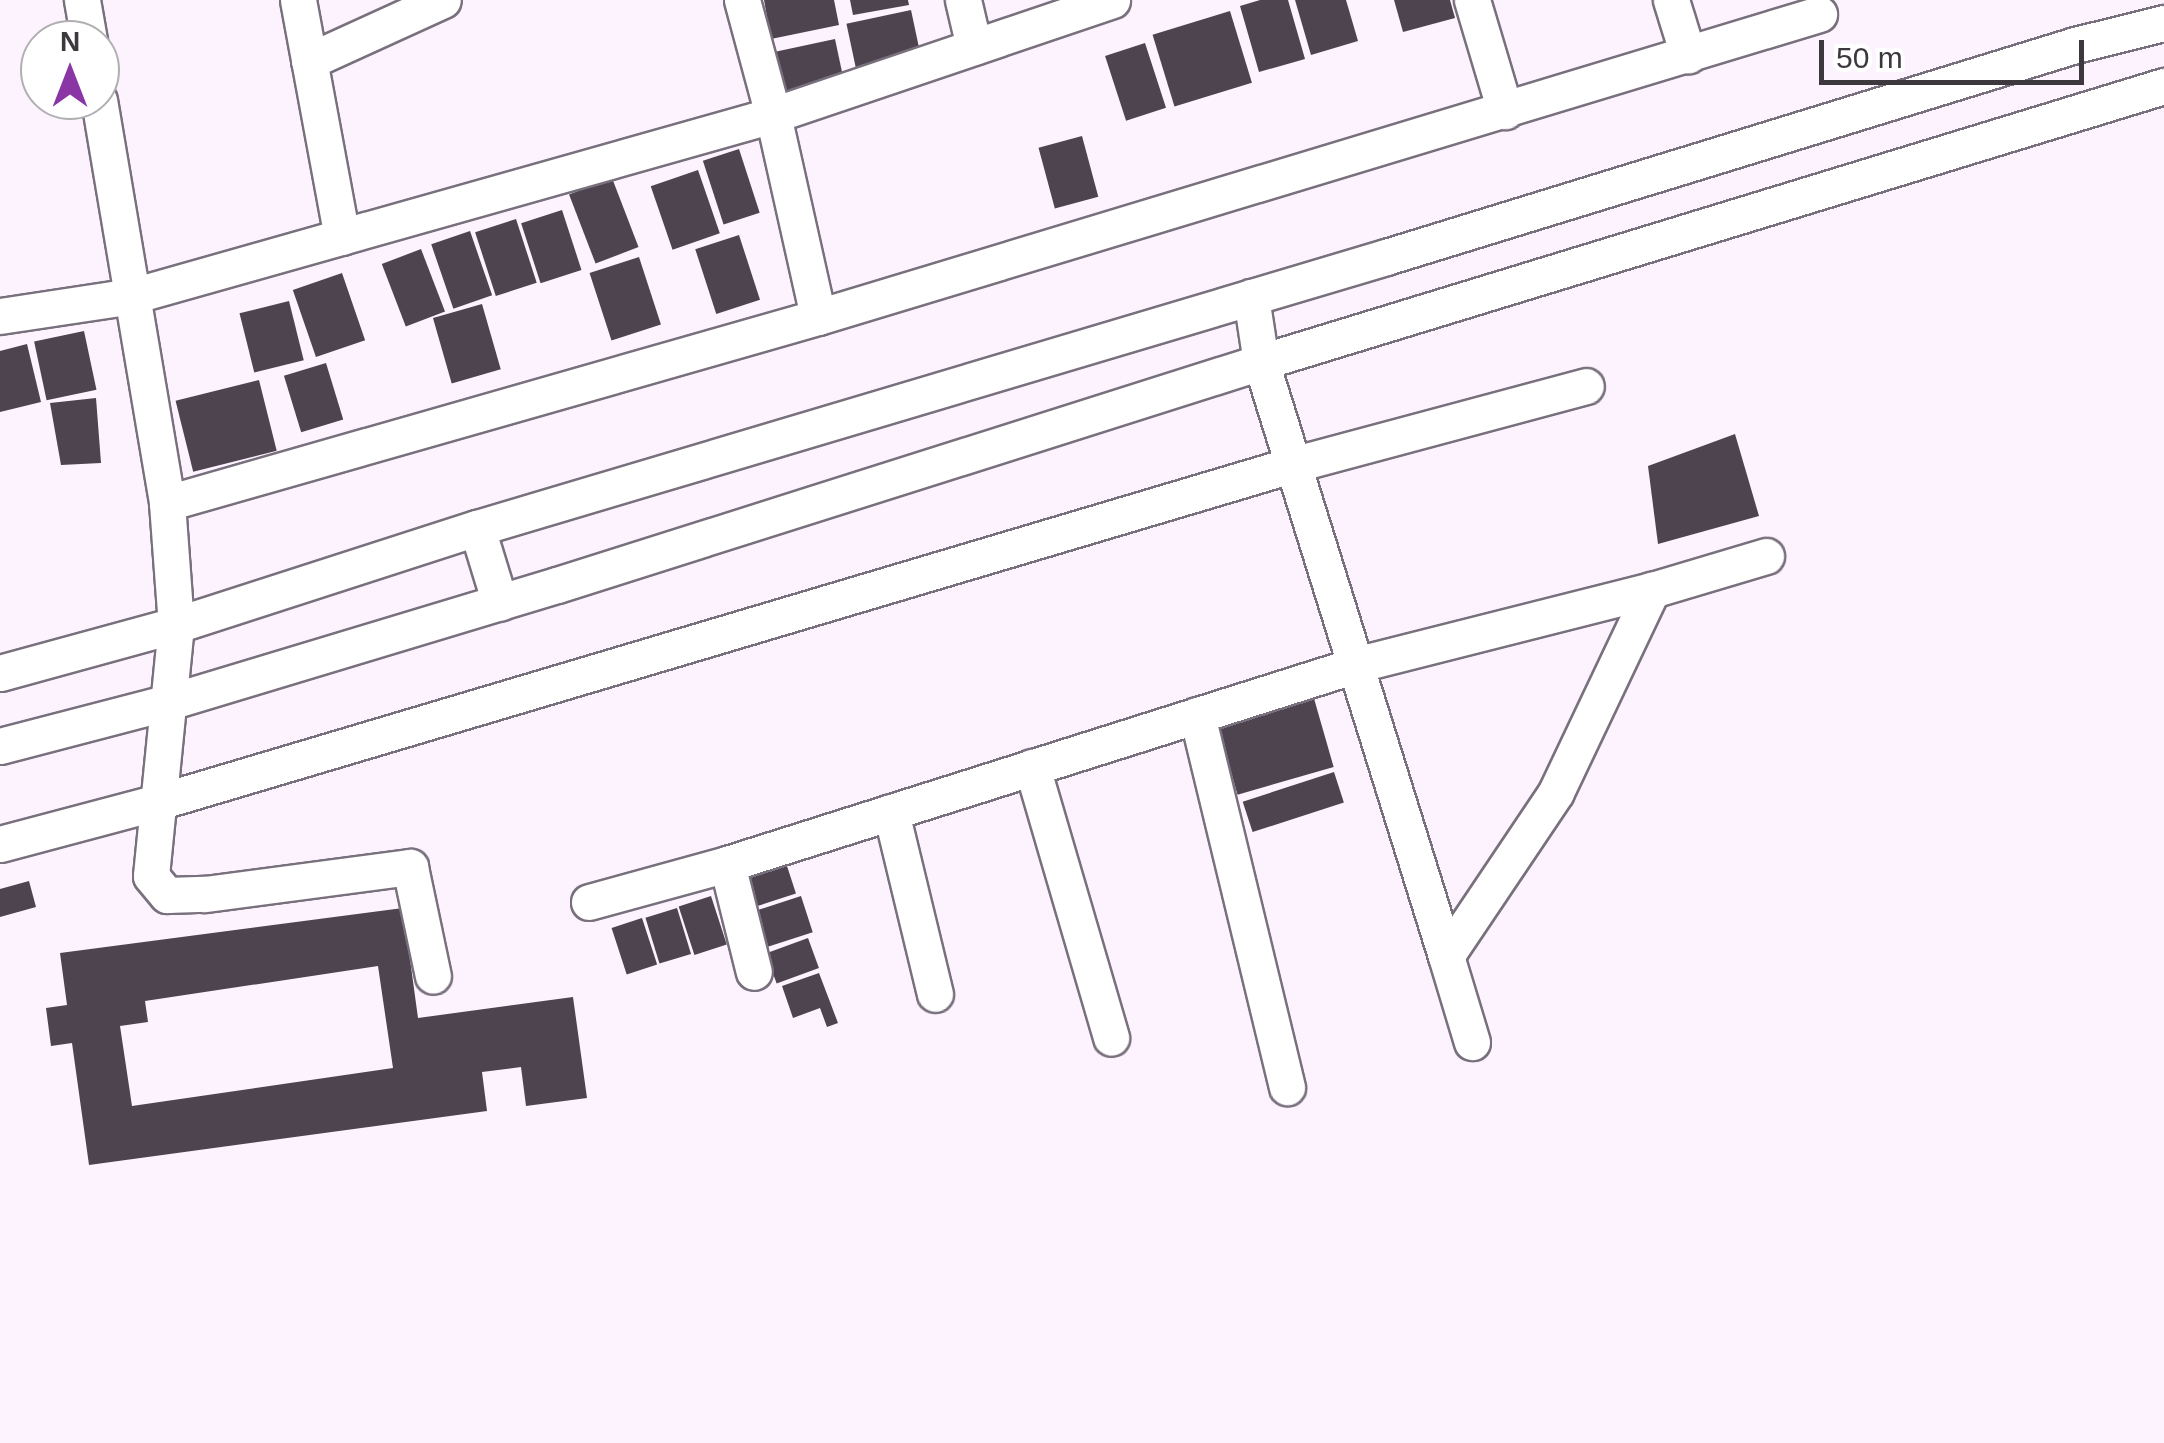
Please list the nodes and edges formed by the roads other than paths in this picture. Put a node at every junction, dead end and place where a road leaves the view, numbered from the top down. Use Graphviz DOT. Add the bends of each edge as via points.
graph roads {
  1 [pos="298,0"];
  2 [pos="443,0"];
  3 [pos="742,0"];
  4 [pos="963,0"];
  5 [pos="1112,0"];
  6 [pos="1472,0"];
  7 [pos="1671,0"];
  8 [pos="1819,14"];
  9 [pos="2164,23"];
  10 [pos="974,47"];
  11 [pos="1688,55"];
  12 [pos="309,60"];
  13 [pos="2164,86"];
  14 [pos="1505,110"];
  15 [pos="774,114"];
  16 [pos="102,120"];
  17 [pos="342,237"];
  18 [pos="132,296"];
  19 [pos="1250,297"];
  20 [pos="0,316"];
  21 [pos="818,318"];
  22 [pos="1262,362"];
  23 [pos="1586,386"];
  24 [pos="1294,464"];
  25 [pos="167,503"];
  26 [pos="477,528"];
  27 [pos="1766,556"];
  28 [pos="1652,590"];
  29 [pos="500,602"];
  30 [pos="176,625"];
  31 [pos="1359,664"];
  32 [pos="0,673"];
  33 [pos="168,702"];
  34 [pos="1197,716"];
  35 [pos="0,746"];
  36 [pos="1032,767"];
  37 [pos="158,802"];
  38 [pos="891,812"];
  39 [pos="0,844"];
  40 [pos="727,864"];
  41 [pos="589,902"];
  42 [pos="1446,956"];
  43 [pos="754,972"];
  44 [pos="433,976"];
  45 [pos="936,994"];
  46 [pos="1111,1038"];
  47 [pos="1472,1042"];
  48 [pos="1287,1087"];
  1 -- 12 [label="street"];
  2 -- 12 [label="street"];
  3 -- 15 [label="street"];
  4 -- 10 [label="street"];
  5 -- 10 [label="street"];
  6 -- 14 [label="street"];
  7 -- 11 [label="street"];
  8 -- 11 [label="street"];
  9 -- 19 [label="street"];
  10 -- 15 [label="street"];
  11 -- 14 [label="street"];
  12 -- 17 [label="street"];
  13 -- 22 [label="street"];
  14 -- 21 [label="street"];
  15 -- 17 [label="street"];
  15 -- 21 [label="street"];
  16 -- 18 [label="street"];
  17 -- 18 [label="street"];
  18 -- 20 [label="street"];
  18 -- 25 [label="street"];
  19 -- 22 [label="street"];
  19 -- 26 [label="street"];
  21 -- 25 [label="street"];
  22 -- 24 [label="street"];
  22 -- 29 [label="street"];
  23 -- 24 [label="street"];
  24 -- 31 [label="street"];
  24 -- 37 [label="street"];
  25 -- 30 [label="street"];
  26 -- 29 [label="street"];
  26 -- 30 [label="street"];
  27 -- 28 [label="street"];
  28 -- 31 [label="street"];
  28 -- 42 [label="street" via="1556,792"];
  29 -- 33 [label="street"];
  30 -- 32 [label="street"];
  30 -- 33 [label="street"];
  31 -- 34 [label="street"];
  31 -- 42 [label="street"];
  33 -- 35 [label="street"];
  33 -- 37 [label="street"];
  34 -- 36 [label="street"];
  34 -- 48 [label="street"];
  36 -- 38 [label="street"];
  36 -- 46 [label="street"];
  37 -- 39 [label="street"];
  37 -- 44 [label="street" via="151,876 168,895 410,867"];
  38 -- 40 [label="street"];
  38 -- 45 [label="street"];
  40 -- 41 [label="street"];
  40 -- 43 [label="street"];
  42 -- 47 [label="street"];
}
